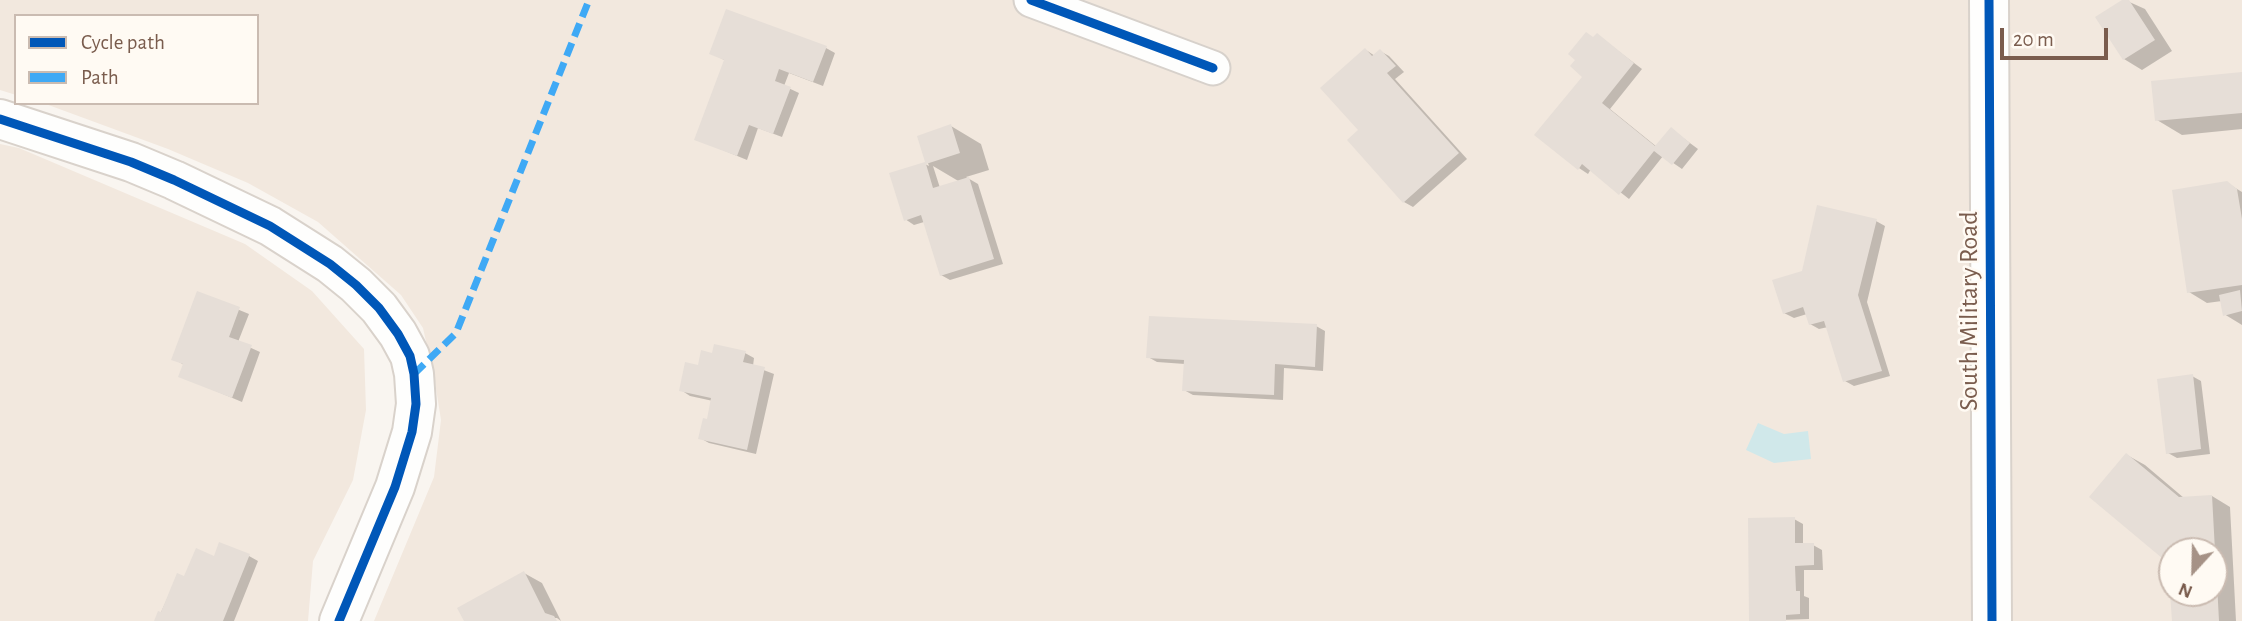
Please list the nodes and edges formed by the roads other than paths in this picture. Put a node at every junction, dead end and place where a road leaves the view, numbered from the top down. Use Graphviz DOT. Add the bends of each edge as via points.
graph roads {
  1 [pos="1031,0"];
  2 [pos="1989,0"];
  3 [pos="1213,68"];
  4 [pos="0,119"];
  5 [pos="339,621"];
  6 [pos="1992,621"];
  1 -- 3 [label="street"];
  2 -- 6 [label="street, South Military Road"];
  4 -- 5 [label="street" via="131,162 270,226 356,285 398,334 414,374 412,432 395,487"];
}
